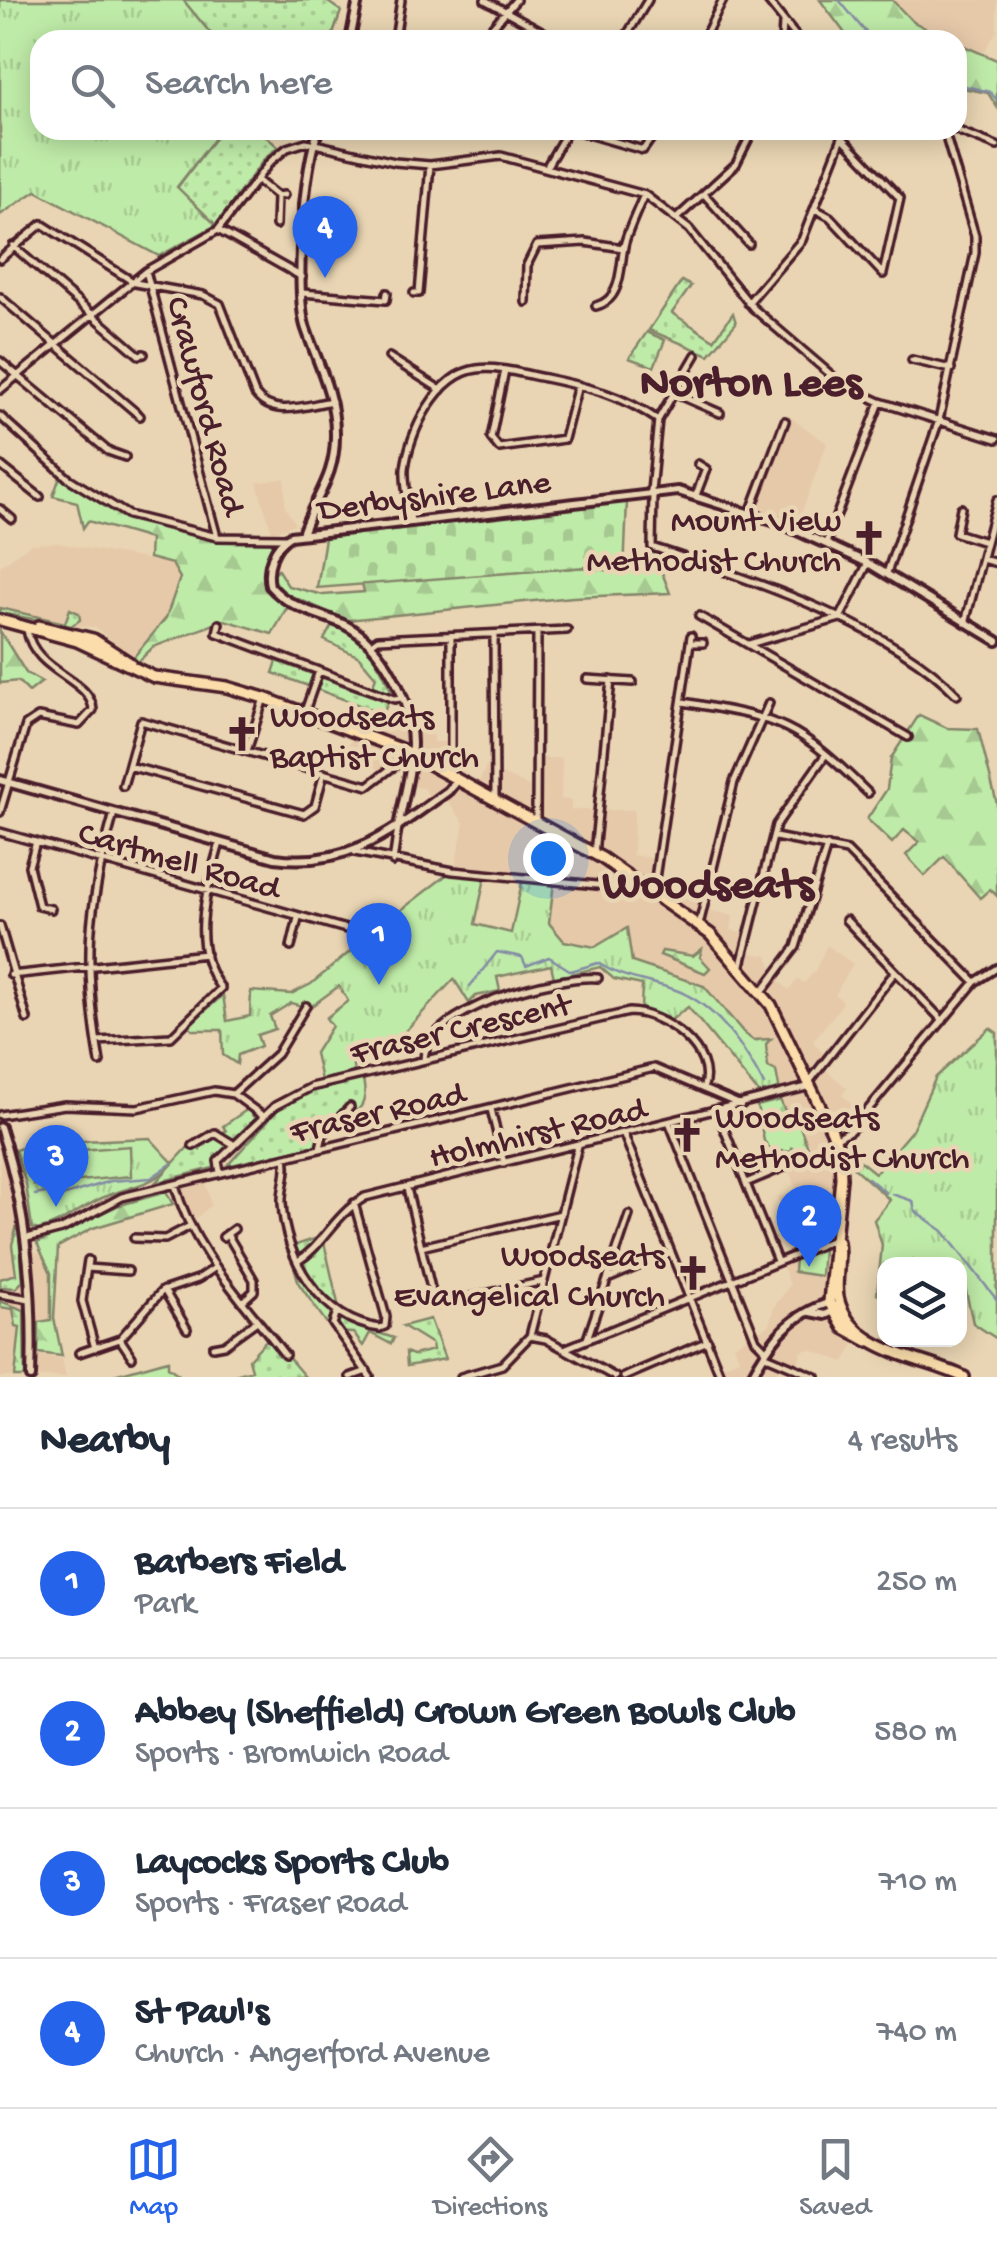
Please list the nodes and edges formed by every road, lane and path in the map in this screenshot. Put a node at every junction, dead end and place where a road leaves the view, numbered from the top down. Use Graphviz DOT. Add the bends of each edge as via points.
graph roads {
  1 [pos="358,0"];
  2 [pos="401,0"];
  3 [pos="485,0"];
  4 [pos="516,0"];
  5 [pos="648,0"];
  6 [pos="724,0"];
  7 [pos="767,0"];
  8 [pos="506,12"];
  9 [pos="784,20"];
  10 [pos="352,30"];
  11 [pos="397,30"];
  12 [pos="491,30"];
  13 [pos="539,30"];
  14 [pos="630,30"];
  15 [pos="708,30"];
  16 [pos="783,30"];
  17 [pos="792,30"];
  18 [pos="967,134"];
  19 [pos="314,140"];
  20 [pos="564,140"];
  21 [pos="607,140"];
  22 [pos="650,140"];
  23 [pos="749,140"];
  24 [pos="842,140"];
  25 [pos="849,140"];
  26 [pos="947,140"];
  27 [pos="313,143"];
  28 [pos="997,146"];
  29 [pos="430,165"];
  30 [pos="547,166"];
  31 [pos="257,180"];
  32 [pos="644,194"];
  33 [pos="704,194"];
  34 [pos="815,209"];
  35 [pos="334,216"];
  36 [pos="677,218"];
  37 [pos="276,225"];
  38 [pos="218,230"];
  39 [pos="304,233"];
  40 [pos="750,244"];
  41 [pos="13,246"];
  42 [pos="623,248"];
  43 [pos="0,259"];
  44 [pos="146,271"];
  45 [pos="302,278"];
  46 [pos="133,280"];
  47 [pos="151,286"];
  48 [pos="302,294"];
  49 [pos="387,294"];
  50 [pos="0,298"];
  51 [pos="418,302"];
  52 [pos="526,302"];
  53 [pos="748,303"];
  54 [pos="596,306"];
  55 [pos="92,314"];
  56 [pos="55,345"];
  57 [pos="144,354"];
  58 [pos="696,355"];
  59 [pos="389,358"];
  60 [pos="912,360"];
  61 [pos="0,361"];
  62 [pos="681,368"];
  63 [pos="951,368"];
  64 [pos="504,370"];
  65 [pos="689,371"];
  66 [pos="18,376"];
  67 [pos="578,385"];
  68 [pos="0,390"];
  69 [pos="441,390"];
  70 [pos="674,393"];
  71 [pos="332,401"];
  72 [pos="880,402"];
  73 [pos="720,413"];
  74 [pos="0,416"];
  75 [pos="140,416"];
  76 [pos="658,420"];
  77 [pos="939,420"];
  78 [pos="785,421"];
  79 [pos="997,438"];
  80 [pos="125,457"];
  81 [pos="698,464"];
  82 [pos="0,466"];
  83 [pos="652,491"];
  84 [pos="696,495"];
  85 [pos="40,497"];
  86 [pos="997,500"];
  87 [pos="961,508"];
  88 [pos="0,510"];
  89 [pos="750,512"];
  90 [pos="12,519"];
  91 [pos="411,522"];
  92 [pos="302,534"];
  93 [pos="217,537"];
  94 [pos="285,538"];
  95 [pos="986,542"];
  96 [pos="826,543"];
  97 [pos="982,559"];
  98 [pos="868,563"];
  99 [pos="997,563"];
  100 [pos="888,573"];
  101 [pos="699,616"];
  102 [pos="840,618"];
  103 [pos="0,620"];
  104 [pos="965,623"];
  105 [pos="219,624"];
  106 [pos="27,627"];
  107 [pos="567,630"];
  108 [pos="536,632"];
  109 [pos="494,634"];
  110 [pos="452,636"];
  111 [pos="997,641"];
  112 [pos="371,644"];
  113 [pos="703,644"];
  114 [pos="749,644"];
  115 [pos="319,672"];
  116 [pos="587,678"];
  117 [pos="611,680"];
  118 [pos="633,682"];
  119 [pos="958,694"];
  120 [pos="264,698"];
  121 [pos="401,698"];
  122 [pos="682,702"];
  123 [pos="769,703"];
  124 [pos="304,714"];
  125 [pos="764,716"];
  126 [pos="411,734"];
  127 [pos="908,737"];
  128 [pos="395,747"];
  129 [pos="247,751"];
  130 [pos="411,754"];
  131 [pos="826,754"];
  132 [pos="129,766"];
  133 [pos="398,766"];
  134 [pos="408,772"];
  135 [pos="324,774"];
  136 [pos="455,776"];
  137 [pos="4,781"];
  138 [pos="123,786"];
  139 [pos="868,794"];
  140 [pos="495,797"];
  141 [pos="0,812"];
  142 [pos="114,813"];
  143 [pos="536,820"];
  144 [pos="398,827"];
  145 [pos="0,832"];
  146 [pos="774,838"];
  147 [pos="36,842"];
  148 [pos="220,843"];
  149 [pos="827,846"];
  150 [pos="355,852"];
  151 [pos="594,854"];
  152 [pos="100,860"];
  153 [pos="393,862"];
  154 [pos="630,876"];
  155 [pos="206,892"];
  156 [pos="653,892"];
  157 [pos="51,909"];
  158 [pos="298,918"];
  159 [pos="846,920"];
  160 [pos="0,926"];
  161 [pos="699,926"];
  162 [pos="346,929"];
  163 [pos="290,947"];
  164 [pos="206,954"];
  165 [pos="741,965"];
  166 [pos="88,966"];
  167 [pos="997,968"];
  168 [pos="895,972"];
  169 [pos="11,976"];
  170 [pos="598,978"];
  171 [pos="976,982"];
  172 [pos="762,992"];
  173 [pos="306,1006"];
  174 [pos="27,1019"];
  175 [pos="943,1020"];
  176 [pos="97,1041"];
  177 [pos="424,1060"];
  178 [pos="100,1062"];
  179 [pos="810,1084"];
  180 [pos="703,1089"];
  181 [pos="234,1094"];
  182 [pos="741,1106"];
  183 [pos="350,1107"];
  184 [pos="491,1109"];
  185 [pos="717,1111"];
  186 [pos="0,1114"];
  187 [pos="263,1116"];
  188 [pos="670,1124"];
  189 [pos="0,1127"];
  190 [pos="624,1135"];
  191 [pos="835,1140"];
  192 [pos="233,1144"];
  193 [pos="193,1146"];
  194 [pos="578,1146"];
  195 [pos="319,1149"];
  196 [pos="285,1158"];
  197 [pos="800,1159"];
  198 [pos="504,1163"];
  199 [pos="220,1172"];
  200 [pos="175,1184"];
  201 [pos="746,1184"];
  202 [pos="406,1187"];
  203 [pos="354,1204"];
  204 [pos="561,1214"];
  205 [pos="629,1216"];
  206 [pos="190,1226"];
  207 [pos="143,1229"];
  208 [pos="234,1229"];
  209 [pos="27,1238"];
  210 [pos="134,1238"];
  211 [pos="145,1238"];
  212 [pos="838,1239"];
  213 [pos="421,1247"];
  214 [pos="671,1252"];
  215 [pos="298,1261"];
  216 [pos="778,1261"];
  217 [pos="216,1267"];
  218 [pos="128,1271"];
  219 [pos="733,1278"];
  220 [pos="608,1279"];
  221 [pos="544,1281"];
  222 [pos="164,1290"];
  223 [pos="0,1294"];
  224 [pos="689,1298"];
  225 [pos="30,1299"];
  226 [pos="242,1302"];
  227 [pos="834,1306"];
  228 [pos="337,1312"];
  229 [pos="257,1321"];
  230 [pos="187,1330"];
  231 [pos="530,1336"];
  232 [pos="120,1338"];
  233 [pos="587,1340"];
  234 [pos="708,1341"];
  235 [pos="212,1347"];
  236 [pos="95,1348"];
  237 [pos="564,1349"];
  238 [pos="764,1352"];
  239 [pos="79,1353"];
  240 [pos="286,1355"];
  241 [pos="132,1356"];
  242 [pos="339,1374"];
  243 [pos="368,1374"];
  244 [pos="604,1375"];
  245 [pos="31,1377"];
  246 [pos="349,1377"];
  247 [pos="461,1377"];
  248 [pos="616,1377"];
  249 [pos="624,1377"];
  250 [pos="722,1377"];
  251 [pos="752,1377"];
  252 [pos="816,1377"];
  253 [pos="964,1377"];
  1 -- 10 [label="street"];
  2 -- 11 [label="street"];
  3 -- 8 [label="street"];
  4 -- 8 [label="street"];
  5 -- 14 [label="street"];
  6 -- 15 [label="street"];
  7 -- 9 [label="street"];
  8 -- 12 [label="street"];
  8 -- 13 [label="street"];
  9 -- 16 [label="street"];
  9 -- 17 [label="street"];
  18 -- 28 [label="street"];
  19 -- 27 [label="street"];
  20 -- 30 [label="street"];
  21 -- 22 [label="street" via="643,150"];
  23 -- 33 [label="street" via="743,156"];
  24 -- 34 [label="street"];
  25 -- 34 [label="street" via="900,198 883,274"];
  26 -- 63 [label="street" via="976,243"];
  27 -- 29 [label="street"];
  27 -- 31 [label="street" via="287,148"];
  27 -- 39 [label="street"];
  29 -- 30 [label="street" via="487,156"];
  29 -- 51 [label="street"];
  30 -- 32 [label="street"];
  31 -- 37 [label="street" via="280,195"];
  31 -- 38 [label="street"];
  32 -- 36 [label="street"];
  32 -- 42 [label="street"];
  33 -- 36 [label="street"];
  33 -- 40 [label="street"];
  34 -- 53 [label="street" via="802,240"];
  35 -- 39 [label="street" via="322,235"];
  36 -- 53 [label="street"];
  38 -- 44 [label="street"];
  38 -- 45 [label="street"];
  39 -- 45 [label="street"];
  41 -- 43 [label="street"];
  41 -- 46 [label="street" via="42,224"];
  41 -- 55 [label="street"];
  42 -- 52 [label="street" via="537,244 527,264"];
  42 -- 54 [label="street" via="614,292"];
  44 -- 46 [label="street"];
  44 -- 47 [label="street, Crawford Road"];
  45 -- 48 [label="street"];
  46 -- 47 [label="street"];
  46 -- 55 [label="street"];
  47 -- 71 [label="street" via="220,304 264,405 280,410"];
  47 -- 93 [label="street, Crawford Road"];
  48 -- 49 [label="street" via="386,300"];
  48 -- 71 [label="street" via="305,328"];
  50 -- 56 [label="street"];
  53 -- 72 [label="street" via="842,385"];
  55 -- 56 [label="street"];
  55 -- 57 [label="street"];
  56 -- 66 [label="street"];
  56 -- 75 [label="street"];
  58 -- 65 [label="street"];
  59 -- 69 [label="street"];
  60 -- 63 [label="street"];
  61 -- 66 [label="street"];
  62 -- 65 [label="street"];
  63 -- 77 [label="street"];
  64 -- 67 [label="street"];
  64 -- 67 [label="street" via="491,438 500,448 564,439"];
  64 -- 69 [label="street" via="468,371"];
  65 -- 70 [label="street"];
  66 -- 68 [label="street"];
  66 -- 80 [label="street" via="108,451"];
  67 -- 76 [label="street" via="618,395"];
  69 -- 91 [label="street" via="407,459"];
  70 -- 73 [label="street"];
  70 -- 76 [label="street"];
  71 -- 92 [label="street" via="334,466"];
  72 -- 77 [label="street"];
  72 -- 96 [label="street"];
  74 -- 93 [label="street, Derbyshire Lane" via="96,499 128,515"];
  76 -- 83 [label="street"];
  77 -- 79 [label="street"];
  77 -- 100 [label="street"];
  78 -- 89 [label="street"];
  81 -- 84 [label="street" via="706,469"];
  82 -- 85 [label="street"];
  83 -- 84 [label="street, Derbyshire Lane"];
  83 -- 91 [label="street, Derbyshire Lane"];
  83 -- 102 [label="street" via="650,544"];
  84 -- 89 [label="street, Derbyshire Lane"];
  86 -- 95 [label="street"];
  87 -- 95 [label="street" via="956,533"];
  88 -- 90 [label="street"];
  89 -- 96 [label="street, Derbyshire Lane"];
  91 -- 92 [label="street, Derbyshire Lane"];
  92 -- 94 [label="street, Derbyshire Lane"];
  93 -- 94 [label="street, Derbyshire Lane"];
  94 -- 112 [label="street" via="268,567 270,586"];
  95 -- 97 [label="street"];
  96 -- 98 [label="street, Derbyshire Lane"];
  97 -- 99 [label="street"];
  97 -- 104 [label="street"];
  98 -- 100 [label="street, Derbyshire Lane"];
  98 -- 102 [label="street"];
  100 -- 104 [label="street, Derbyshire Lane"];
  101 -- 114 [label="street"];
  102 -- 114 [label="street"];
  102 -- 119 [label="street" via="929,667"];
  103 -- 106 [label="highway"];
  104 -- 111 [label="street, Derbyshire Lane"];
  105 -- 115 [label="street" via="214,634"];
  106 -- 120 [label="highway" via="93,639 142,673"];
  106 -- 137 [label="street" via="39,657 89,695 93,710 79,725 38,717 29,722"];
  107 -- 108 [label="street"];
  108 -- 109 [label="street"];
  108 -- 143 [label="street"];
  109 -- 110 [label="street"];
  109 -- 140 [label="street"];
  110 -- 112 [label="street"];
  110 -- 136 [label="street"];
  112 -- 121 [label="street"];
  113 -- 122 [label="street" via="691,639"];
  114 -- 127 [label="street"];
  115 -- 121 [label="street"];
  115 -- 124 [label="street"];
  116 -- 117 [label="street"];
  117 -- 118 [label="street"];
  117 -- 151 [label="street"];
  120 -- 124 [label="highway"];
  120 -- 129 [label="street"];
  121 -- 126 [label="street"];
  122 -- 125 [label="street"];
  122 -- 156 [label="street"];
  123 -- 125 [label="street"];
  124 -- 128 [label="highway"];
  125 -- 131 [label="street"];
  125 -- 161 [label="street" via="734,782"];
  126 -- 128 [label="street"];
  126 -- 130 [label="street"];
  128 -- 130 [label="highway"];
  129 -- 132 [label="street" via="141,721"];
  129 -- 135 [label="street"];
  130 -- 133 [label="street"];
  130 -- 134 [label="street"];
  130 -- 136 [label="highway"];
  131 -- 139 [label="street"];
  131 -- 146 [label="street" via="782,812"];
  132 -- 135 [label="street" via="304,814 315,806"];
  132 -- 138 [label="street"];
  133 -- 134 [label="street"];
  133 -- 135 [label="street" via="368,786"];
  134 -- 144 [label="street"];
  136 -- 140 [label="highway"];
  136 -- 144 [label="street" via="448,791"];
  137 -- 141 [label="street"];
  137 -- 142 [label="street"];
  140 -- 143 [label="highway"];
  142 -- 148 [label="street"];
  142 -- 152 [label="street"];
  143 -- 151 [label="highway"];
  144 -- 150 [label="street"];
  144 -- 153 [label="street"];
  145 -- 147 [label="street, Cartmell Road"];
  146 -- 149 [label="street"];
  146 -- 165 [label="street"];
  147 -- 152 [label="street, Cartmell Road"];
  147 -- 157 [label="street" via="26,877 39,906"];
  148 -- 150 [label="street" via="297,861"];
  148 -- 155 [label="street"];
  149 -- 171 [label="street" via="856,858"];
  149 -- 172 [label="street" via="796,947"];
  150 -- 153 [label="street"];
  151 -- 154 [label="highway"];
  152 -- 155 [label="street, Cartmell Road"];
  152 -- 166 [label="street"];
  153 -- 154 [label="street" via="617,887"];
  154 -- 156 [label="highway"];
  155 -- 158 [label="street, Cartmell Road"];
  155 -- 164 [label="street"];
  156 -- 161 [label="highway"];
  158 -- 162 [label="street, Cartmell Road"];
  158 -- 163 [label="street"];
  159 -- 168 [label="street"];
  160 -- 169 [label="street"];
  161 -- 165 [label="highway"];
  164 -- 166 [label="street"];
  164 -- 176 [label="street" via="221,988 171,1037"];
  165 -- 172 [label="highway"];
  166 -- 169 [label="street"];
  166 -- 176 [label="street"];
  167 -- 171 [label="street"];
  168 -- 175 [label="street"];
  168 -- 179 [label="street"];
  169 -- 174 [label="street"];
  170 -- 177 [label="street" via="482,1001 427,1045"];
  171 -- 175 [label="street"];
  172 -- 179 [label="highway"];
  173 -- 181 [label="street" via="277,1054"];
  175 -- 191 [label="street" via="851,1130"];
  176 -- 178 [label="street"];
  177 -- 180 [label="street, Fraser Crescent" via="635,1012 675,1027 704,1065"];
  177 -- 187 [label="street, Fraser Crescent" via="311,1087"];
  179 -- 182 [label="street, Holmhirst Road"];
  179 -- 191 [label="highway"];
  180 -- 182 [label="street, Fraser Road"];
  180 -- 184 [label="street, Fraser Road" via="654,1068"];
  181 -- 186 [label="street" via="203,1091 143,1107 65,1105"];
  181 -- 187 [label="street"];
  182 -- 185 [label="street, Holmhirst Road"];
  183 -- 195 [label="street" via="323,1135"];
  184 -- 195 [label="street, Fraser Road"];
  184 -- 198 [label="street"];
  185 -- 188 [label="street, Holmhirst Road"];
  185 -- 201 [label="street"];
  187 -- 192 [label="street, Fraser Crescent"];
  188 -- 190 [label="street, Holmhirst Road"];
  188 -- 219 [label="street"];
  189 -- 209 [label="street"];
  190 -- 194 [label="street, Holmhirst Road"];
  190 -- 214 [label="street"];
  191 -- 212 [label="highway" via="842,1162"];
  192 -- 193 [label="street" via="217,1132"];
  192 -- 199 [label="street, Fraser Crescent" via="218,1161"];
  194 -- 198 [label="street, Holmhirst Road"];
  194 -- 204 [label="street"];
  195 -- 196 [label="street, Fraser Road"];
  196 -- 199 [label="street, Fraser Road"];
  196 -- 215 [label="street" via="283,1212"];
  197 -- 201 [label="street"];
  198 -- 202 [label="street, Holmhirst Road"];
  199 -- 200 [label="street, Fraser Road"];
  200 -- 206 [label="street"];
  200 -- 209 [label="street, Fraser Road" via="111,1200 62,1228"];
  201 -- 216 [label="street"];
  202 -- 203 [label="street, Holmhirst Road"];
  202 -- 213 [label="street"];
  203 -- 215 [label="street, Holmhirst Road"];
  203 -- 228 [label="street" via="385,1326"];
  204 -- 213 [label="street"];
  204 -- 221 [label="street"];
  205 -- 220 [label="street"];
  206 -- 211 [label="street" via="165,1238"];
  206 -- 217 [label="street"];
  207 -- 211 [label="street"];
  208 -- 226 [label="street" via="225,1236 254,1280 254,1291"];
  209 -- 225 [label="street"];
  210 -- 211 [label="street"];
  212 -- 216 [label="street"];
  212 -- 227 [label="highway"];
  213 -- 221 [label="street" via="435,1305"];
  214 -- 220 [label="street"];
  214 -- 224 [label="street"];
  215 -- 228 [label="street" via="311,1288"];
  216 -- 219 [label="street"];
  217 -- 222 [label="street"];
  217 -- 226 [label="street"];
  218 -- 236 [label="street" via="87,1264 82,1301"];
  219 -- 224 [label="street"];
  219 -- 238 [label="street"];
  220 -- 233 [label="street"];
  221 -- 231 [label="street"];
  222 -- 230 [label="street"];
  222 -- 232 [label="street"];
  223 -- 225 [label="street"];
  224 -- 233 [label="street"];
  224 -- 234 [label="street"];
  225 -- 245 [label="street"];
  226 -- 229 [label="street"];
  227 -- 238 [label="street" via="781,1329"];
  227 -- 253 [label="highway" via="850,1333"];
  228 -- 243 [label="street" via="334,1324"];
  229 -- 235 [label="street"];
  229 -- 240 [label="street"];
  231 -- 237 [label="street"];
  231 -- 247 [label="street" via="502,1365"];
  232 -- 236 [label="street"];
  232 -- 241 [label="street"];
  233 -- 237 [label="street"];
  234 -- 249 [label="street"];
  234 -- 250 [label="street"];
  236 -- 239 [label="street"];
  237 -- 244 [label="street"];
  238 -- 251 [label="street"];
  238 -- 252 [label="street"];
  242 -- 246 [label="street"];
  243 -- 246 [label="street"];
  244 -- 248 [label="street"];
}
